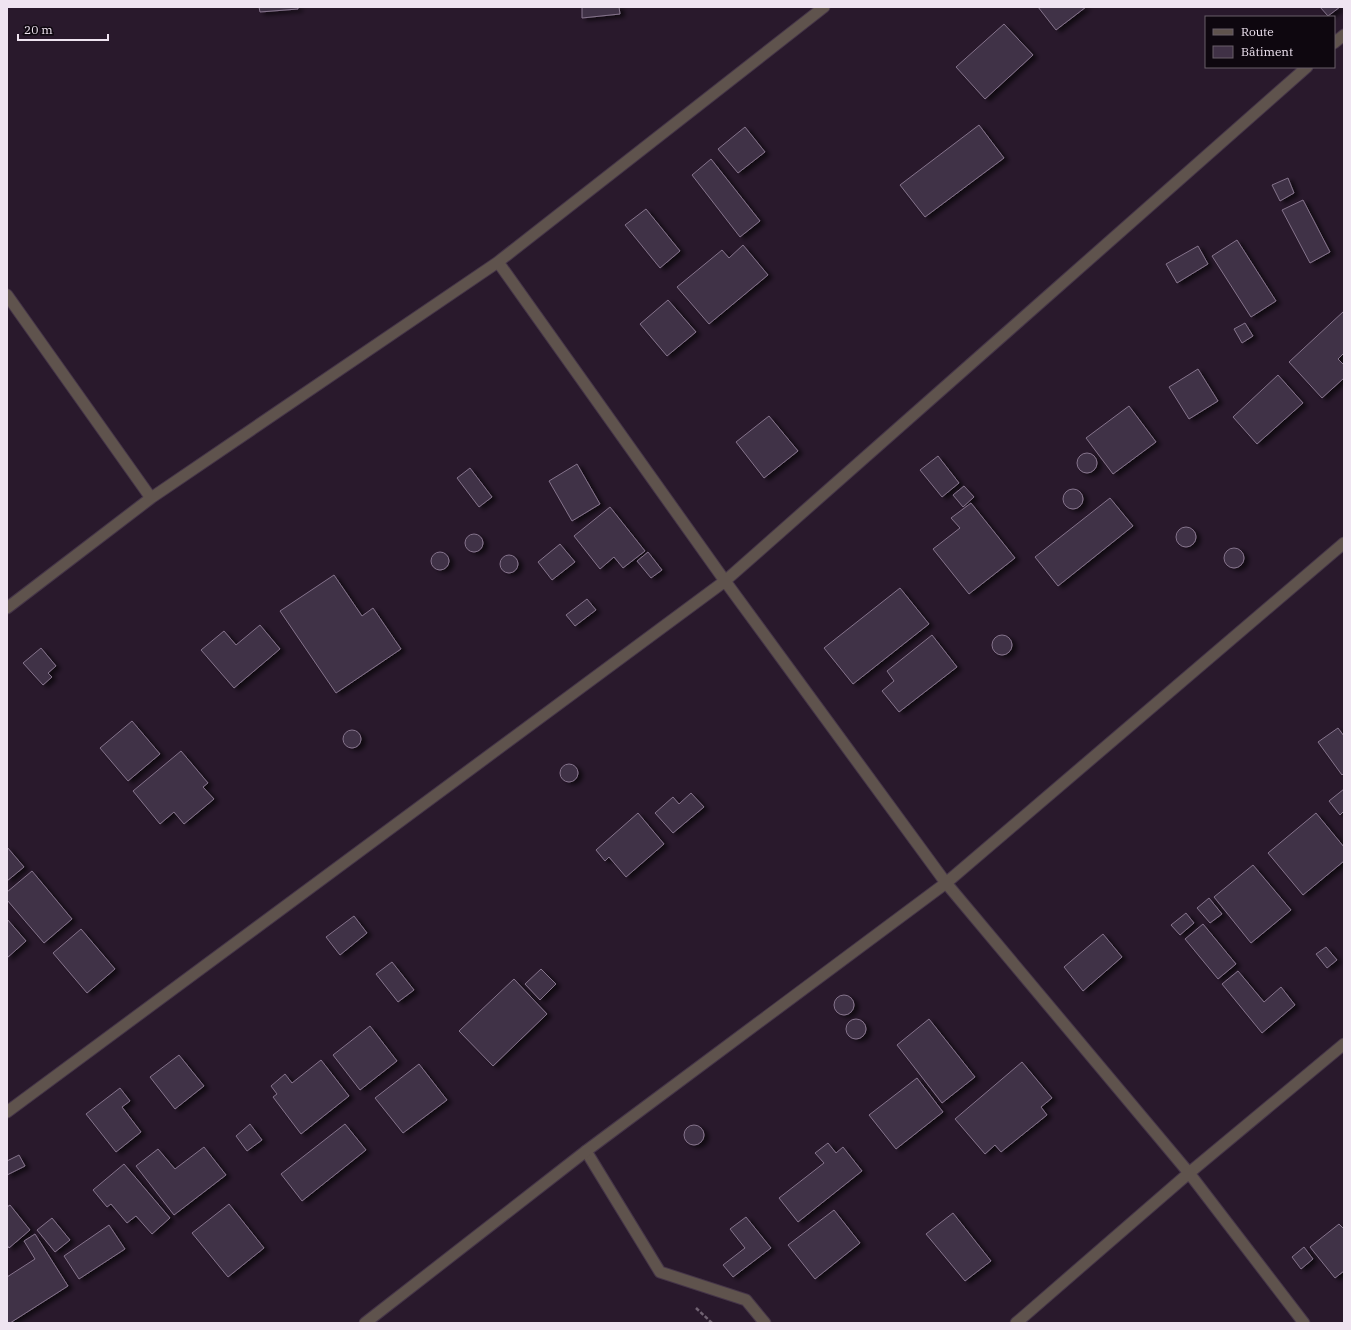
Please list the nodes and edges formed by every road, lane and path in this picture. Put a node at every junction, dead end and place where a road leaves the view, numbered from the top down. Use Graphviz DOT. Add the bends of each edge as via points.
graph roads {
  1 [pos="824,7"];
  2 [pos="1344,34"];
  3 [pos="1335,42"];
  4 [pos="1306,68"];
  5 [pos="498,262"];
  6 [pos="7,295"];
  7 [pos="151,498"];
  8 [pos="1344,544"];
  9 [pos="726,581"];
  10 [pos="7,608"];
  11 [pos="946,883"];
  12 [pos="1344,1044"];
  13 [pos="7,1112"];
  14 [pos="586,1151"];
  15 [pos="1189,1173"];
  16 [pos="365,1323"];
  17 [pos="765,1323"];
  18 [pos="1016,1323"];
  19 [pos="1304,1323"];
  1 -- 5 [label="street"];
  2 -- 3 [label="street"];
  4 -- 9 [label="street"];
  5 -- 7 [label="street"];
  5 -- 9 [label="street"];
  6 -- 7 [label="street"];
  7 -- 10 [label="street"];
  8 -- 11 [label="street"];
  9 -- 11 [label="street"];
  9 -- 13 [label="street"];
  11 -- 14 [label="street"];
  11 -- 15 [label="street"];
  12 -- 15 [label="street"];
  14 -- 16 [label="street"];
  14 -- 17 [label="street" via="660,1272 746,1300"];
  15 -- 18 [label="street"];
  15 -- 19 [label="street"];
}
